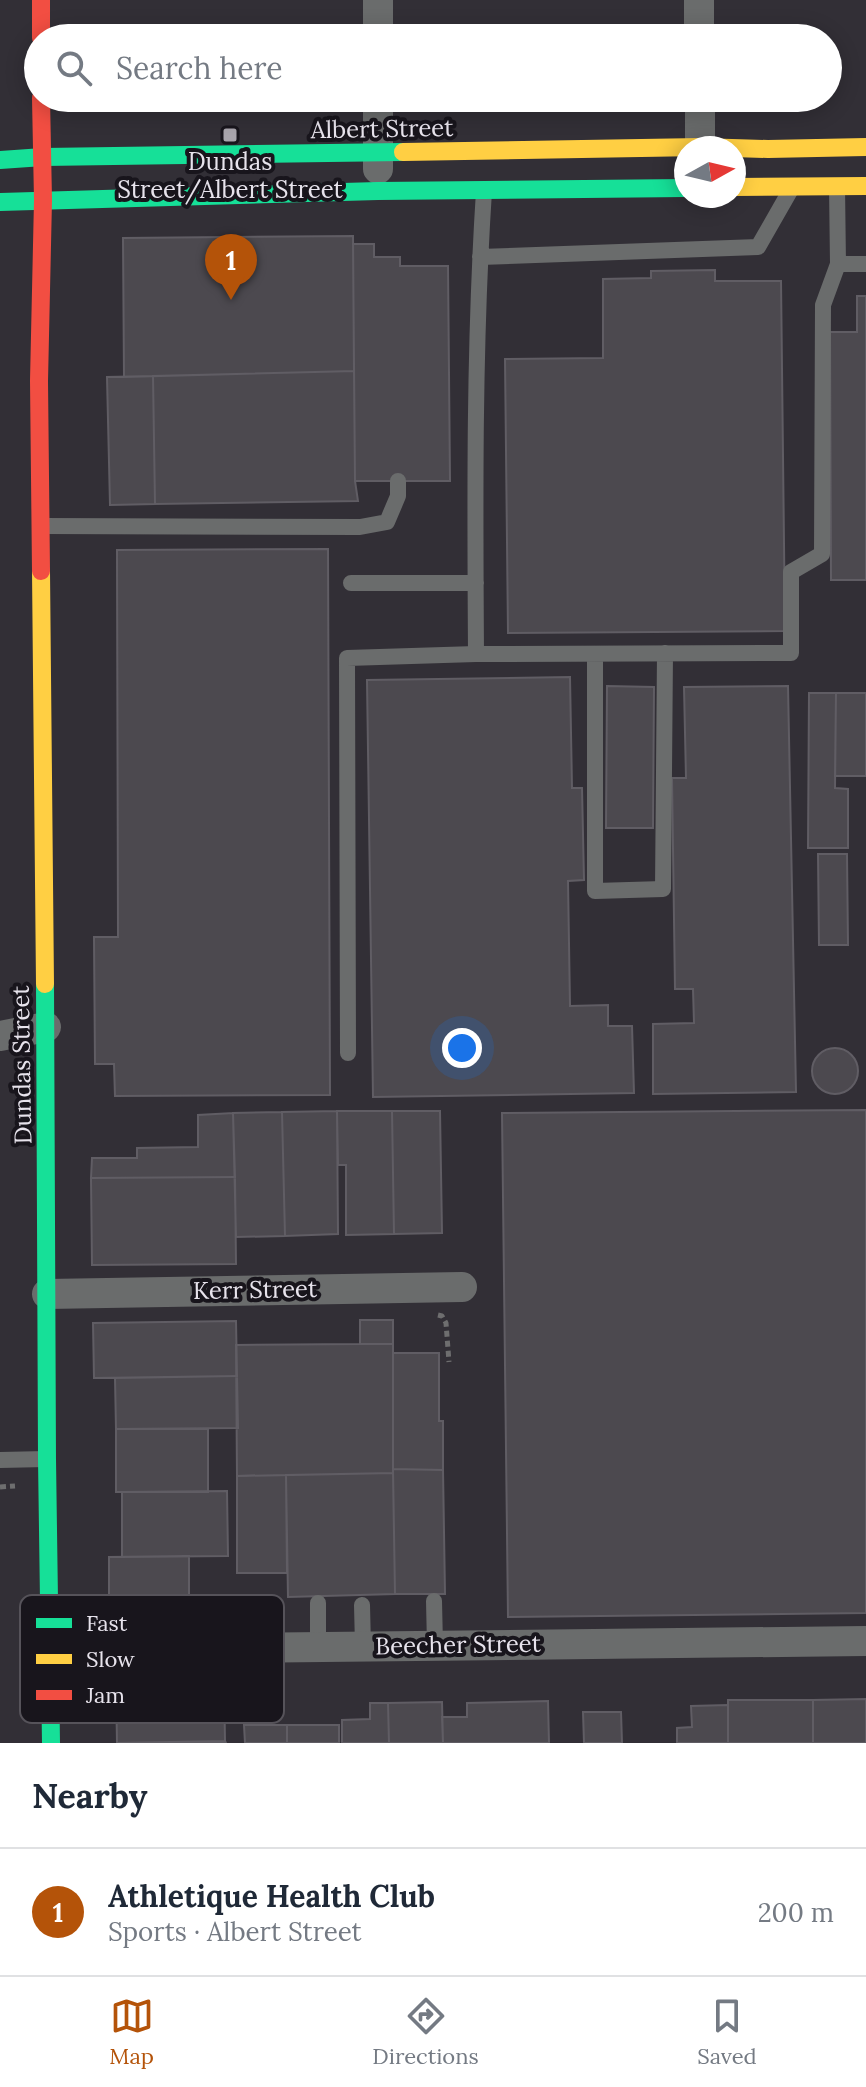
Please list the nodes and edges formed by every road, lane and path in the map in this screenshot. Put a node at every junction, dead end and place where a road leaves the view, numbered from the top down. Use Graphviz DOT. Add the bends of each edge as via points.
graph roads {
  1 [pos="41,0"];
  2 [pos="378,0"];
  3 [pos="699,0"];
  4 [pos="41,24"];
  5 [pos="378,24"];
  6 [pos="699,24"];
  7 [pos="41,112"];
  8 [pos="378,112"];
  9 [pos="700,112"];
  10 [pos="700,136"];
  11 [pos="674,147"];
  12 [pos="866,147"];
  13 [pos="746,148"];
  14 [pos="378,153"];
  15 [pos="43,157"];
  16 [pos="0,160"];
  17 [pos="793,186"];
  18 [pos="837,186"];
  19 [pos="866,186"];
  20 [pos="746,187"];
  21 [pos="674,188"];
  22 [pos="484,189"];
  23 [pos="378,191"];
  24 [pos="43,200"];
  25 [pos="0,202"];
  26 [pos="480,257"];
  27 [pos="838,264"];
  28 [pos="866,264"];
  29 [pos="398,481"];
  30 [pos="41,526"];
  31 [pos="351,583"];
  32 [pos="476,583"];
  33 [pos="665,653"];
  34 [pos="476,654"];
  35 [pos="595,654"];
  36 [pos="46,1027"];
  37 [pos="0,1036"];
  38 [pos="348,1053"];
  39 [pos="462,1287"];
  40 [pos="47,1294"];
  41 [pos="47,1459"];
  42 [pos="0,1460"];
  43 [pos="48,1595"];
  44 [pos="434,1601"];
  45 [pos="318,1603"];
  46 [pos="362,1605"];
  47 [pos="866,1641"];
  48 [pos="435,1645"];
  49 [pos="318,1646"];
  50 [pos="363,1646"];
  51 [pos="284,1647"];
  52 [pos="51,1723"];
  53 [pos="51,1743"];
  1 -- 4 [label="main road"];
  2 -- 5 [label="street"];
  3 -- 6 [label="street"];
  7 -- 15 [label="main road, Dundas Street"];
  8 -- 14 [label="street"];
  9 -- 10 [label="street"];
  11 -- 14 [label="main road, Albert Street"];
  12 -- 13 [label="main road, Albert Street"];
  14 -- 15 [label="main road, Albert Street"];
  14 -- 23 [label="street"];
  15 -- 16 [label="main road, Albert Street"];
  15 -- 24 [label="main road, Dundas Street"];
  17 -- 18 [label="main road"];
  17 -- 20 [label="main road"];
  17 -- 26 [label="lane" via="758,247"];
  18 -- 19 [label="main road"];
  18 -- 27 [label="lane"];
  21 -- 22 [label="main road"];
  22 -- 23 [label="main road"];
  22 -- 26 [label="lane"];
  23 -- 24 [label="main road"];
  24 -- 25 [label="main road"];
  24 -- 30 [label="main road, Dundas Street"];
  26 -- 32 [label="lane"];
  27 -- 28 [label="lane"];
  27 -- 33 [label="lane" via="823,305 822,554 791,572 791,653"];
  29 -- 30 [label="lane" via="387,522 360,527"];
  30 -- 36 [label="main road, Dundas Street"];
  31 -- 32 [label="lane"];
  32 -- 34 [label="lane"];
  33 -- 35 [label="lane"];
  33 -- 35 [label="lane" via="663,889 595,891"];
  34 -- 35 [label="lane"];
  34 -- 38 [label="lane" via="347,658"];
  36 -- 37 [label="street"];
  36 -- 40 [label="main road, Dundas Street"];
  39 -- 40 [label="street, Kerr Street"];
  40 -- 41 [label="main road, Dundas Street"];
  41 -- 42 [label="lane"];
  41 -- 43 [label="main road, Dundas Street"];
  44 -- 48 [label="lane"];
  45 -- 49 [label="lane"];
  46 -- 50 [label="lane"];
  47 -- 48 [label="street, Beecher Street"];
  48 -- 50 [label="street, Beecher Street"];
  49 -- 50 [label="street, Beecher Street"];
  49 -- 51 [label="street, Beecher Street"];
  52 -- 53 [label="main road, Dundas Street"];
}
